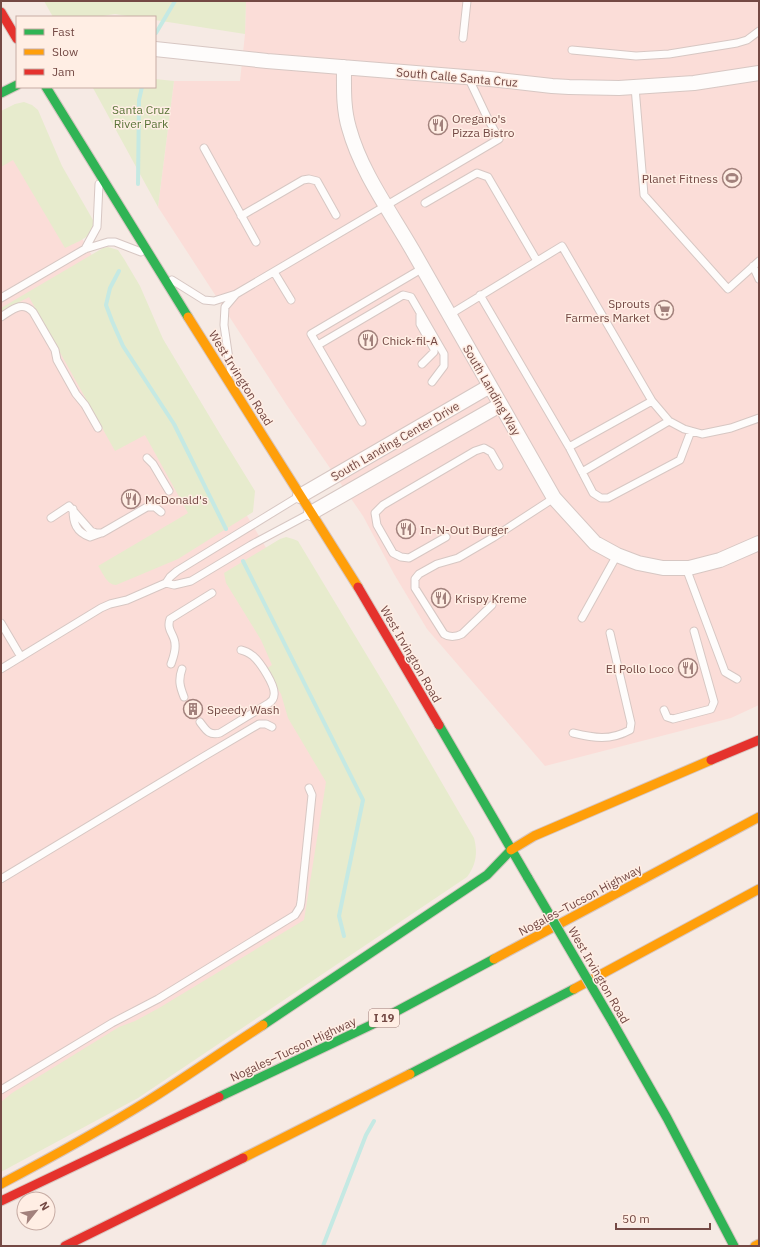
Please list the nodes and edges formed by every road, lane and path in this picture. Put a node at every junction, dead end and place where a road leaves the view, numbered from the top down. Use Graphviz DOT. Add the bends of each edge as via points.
graph roads {
  1 [pos="467,1"];
  2 [pos="1,12"];
  3 [pos="759,31"];
  4 [pos="16,37"];
  5 [pos="463,38"];
  6 [pos="156,49"];
  7 [pos="572,50"];
  8 [pos="344,68"];
  9 [pos="759,73"];
  10 [pos="468,78"];
  11 [pos="16,86"];
  12 [pos="635,87"];
  13 [pos="47,88"];
  14 [pos="1,94"];
  15 [pos="204,148"];
  16 [pos="99,174"];
  17 [pos="425,203"];
  18 [pos="387,206"];
  19 [pos="336,215"];
  20 [pos="241,216"];
  21 [pos="256,242"];
  22 [pos="85,249"];
  23 [pos="150,257"];
  24 [pos="537,261"];
  25 [pos="756,263"];
  26 [pos="156,266"];
  27 [pos="422,268"];
  28 [pos="274,272"];
  29 [pos="759,279"];
  30 [pos="236,294"];
  31 [pos="480,295"];
  32 [pos="1,298"];
  33 [pos="291,300"];
  34 [pos="419,311"];
  35 [pos="449,315"];
  36 [pos="1,317"];
  37 [pos="318,345"];
  38 [pos="422,364"];
  39 [pos="432,382"];
  40 [pos="490,386"];
  41 [pos="233,389"];
  42 [pos="652,401"];
  43 [pos="500,405"];
  44 [pos="759,418"];
  45 [pos="669,421"];
  46 [pos="362,422"];
  47 [pos="98,428"];
  48 [pos="691,431"];
  49 [pos="569,447"];
  50 [pos="147,458"];
  51 [pos="499,466"];
  52 [pos="582,472"];
  53 [pos="169,491"];
  54 [pos="300,496"];
  55 [pos="554,498"];
  56 [pos="161,512"];
  57 [pos="311,513"];
  58 [pos="51,518"];
  59 [pos="446,537"];
  60 [pos="759,543"];
  61 [pos="617,555"];
  62 [pos="686,568"];
  63 [pos="166,583"];
  64 [pos="212,593"];
  65 [pos="492,605"];
  66 [pos="582,618"];
  67 [pos="1,623"];
  68 [pos="694,631"];
  69 [pos="610,633"];
  70 [pos="241,650"];
  71 [pos="22,657"];
  72 [pos="171,664"];
  73 [pos="1,669"];
  74 [pos="182,670"];
  75 [pos="737,679"];
  76 [pos="184,697"];
  77 [pos="664,710"];
  78 [pos="200,722"];
  79 [pos="272,727"];
  80 [pos="573,733"];
  81 [pos="759,740"];
  82 [pos="309,788"];
  83 [pos="759,817"];
  84 [pos="511,850"];
  85 [pos="1,879"];
  86 [pos="759,889"];
  87 [pos="1,1090"];
  88 [pos="1,1184"];
  89 [pos="1,1201"];
  90 [pos="759,1244"];
  91 [pos="65,1246"];
  92 [pos="734,1246"];
  93 [pos="755,1246"];
  1 -- 5 [label="lane"];
  2 -- 4 [label="main road"];
  3 -- 7 [label="lane" via="747,40 737,43 669,54 636,56"];
  6 -- 8 [label="street, South Calle Santa Cruz"];
  8 -- 10 [label="street, South Calle Santa Cruz"];
  8 -- 18 [label="street, South Landing Way" via="345,113 348,127 359,157"];
  9 -- 12 [label="street, South Calle Santa Cruz" via="694,84"];
  10 -- 12 [label="street, South Calle Santa Cruz" via="552,86"];
  10 -- 18 [label="lane" via="499,139"];
  11 -- 14 [label="main road"];
  12 -- 25 [label="lane" via="644,195 728,289"];
  13 -- 16 [label="main road, West Irvington Road"];
  15 -- 20 [label="lane"];
  16 -- 22 [label="lane" via="97,227"];
  16 -- 23 [label="main road, West Irvington Road"];
  17 -- 24 [label="lane" via="476,173 488,177"];
  18 -- 27 [label="street, South Landing Way"];
  18 -- 28 [label="lane"];
  19 -- 20 [label="lane" via="317,181 309,179"];
  20 -- 21 [label="lane"];
  22 -- 23 [label="lane" via="115,242"];
  22 -- 32 [label="lane"];
  23 -- 26 [label="main road, West Irvington Road"];
  24 -- 31 [label="lane"];
  24 -- 42 [label="lane" via="562,246"];
  25 -- 29 [label="lane"];
  26 -- 30 [label="lane" via="175,282 204,300 214,301"];
  26 -- 41 [label="main road, West Irvington Road"];
  27 -- 35 [label="street, South Landing Way"];
  27 -- 37 [label="lane" via="311,334"];
  28 -- 30 [label="lane"];
  28 -- 33 [label="lane"];
  30 -- 41 [label="lane" via="225,307 224,325"];
  31 -- 35 [label="lane"];
  31 -- 49 [label="lane"];
  34 -- 37 [label="lane" via="411,297 403,295"];
  34 -- 38 [label="lane" via="420,324 434,349"];
  34 -- 39 [label="lane" via="444,354 444,366"];
  35 -- 40 [label="street, South Landing Way"];
  36 -- 47 [label="lane" via="20,306 30,308 55,350 56,360"];
  37 -- 46 [label="lane"];
  40 -- 43 [label="street, South Landing Way"];
  40 -- 54 [label="street, South Landing Center Drive"];
  41 -- 54 [label="main road, West Irvington Road"];
  42 -- 45 [label="lane"];
  42 -- 49 [label="lane"];
  43 -- 55 [label="street, South Landing Way"];
  43 -- 57 [label="street, South Landing Center Drive"];
  44 -- 48 [label="lane" via="731,428 702,434"];
  45 -- 48 [label="lane"];
  45 -- 52 [label="lane"];
  48 -- 52 [label="lane" via="680,460 608,498 601,498 593,493"];
  49 -- 52 [label="lane"];
  50 -- 53 [label="lane"];
  51 -- 59 [label="lane" via="491,452 484,448 474,451 383,505 375,513 377,525 393,553 401,557 409,558"];
  54 -- 57 [label="main road, West Irvington Road"];
  54 -- 63 [label="lane" via="177,571"];
  55 -- 61 [label="street, South Landing Way" via="595,543"];
  55 -- 65 [label="lane" via="458,558 437,564 415,579 415,588 448,637 462,634"];
  56 -- 58 [label="lane" via="155,507 147,507 102,533 91,531 71,507"];
  57 -- 63 [label="lane" via="191,581"];
  57 -- 84 [label="main road, West Irvington Road" via="361,592"];
  60 -- 62 [label="street, South Landing Way" via="720,560"];
  61 -- 62 [label="street, South Landing Way" via="638,564"];
  61 -- 66 [label="lane"];
  62 -- 75 [label="lane" via="725,672"];
  63 -- 71 [label="lane" via="101,608"];
  64 -- 72 [label="lane" via="170,619 168,626 176,647"];
  67 -- 71 [label="lane"];
  68 -- 77 [label="lane" via="714,702 712,709 673,719 667,717"];
  69 -- 80 [label="lane" via="631,723 630,730 605,738 591,738"];
  70 -- 78 [label="lane" via="252,655 259,663 273,686 273,700 220,733 210,734"];
  71 -- 73 [label="lane"];
  74 -- 76 [label="lane" via="179,680"];
  79 -- 85 [label="lane" via="259,724"];
  81 -- 84 [label="main road" via="534,836"];
  82 -- 87 [label="lane" via="312,795 302,894 300,907 295,915 158,999 112,1023"];
  83 -- 89 [label="main road, Nogales–Tucson Highway / I 19" via="371,1025"];
  84 -- 88 [label="main road" via="487,875 168,1088 79,1142"];
  84 -- 92 [label="main road, West Irvington Road, bridge" via="667,1118"];
  86 -- 91 [label="main road" via="367,1097"];
  90 -- 93 [label="main road"];
}
